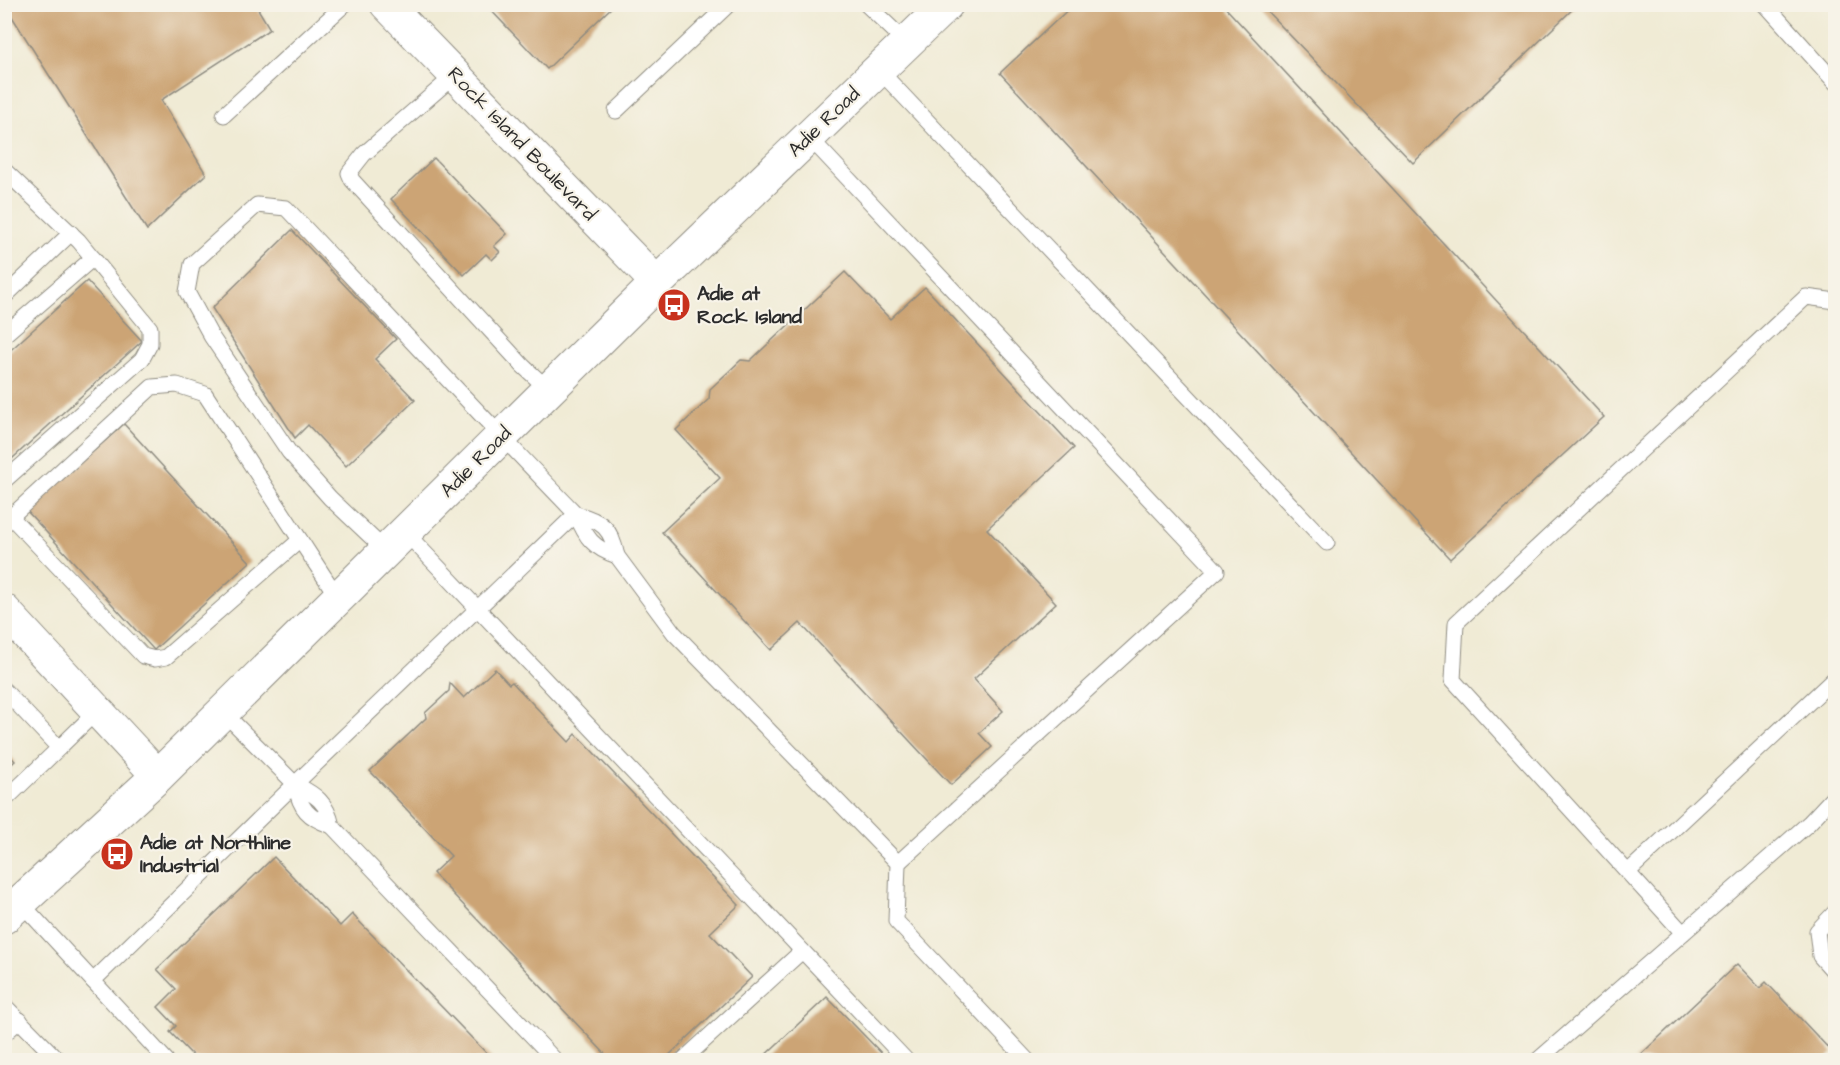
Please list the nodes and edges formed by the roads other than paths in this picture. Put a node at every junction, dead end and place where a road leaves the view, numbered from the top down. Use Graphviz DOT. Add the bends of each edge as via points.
graph roads {
  1 [pos="345,4"];
  2 [pos="386,4"];
  3 [pos="729,4"];
  4 [pos="866,4"];
  5 [pos="947,4"];
  6 [pos="1765,4"];
  7 [pos="907,43"];
  8 [pos="879,70"];
  9 [pos="455,75"];
  10 [pos="1836,83"];
  11 [pos="616,111"];
  12 [pos="224,115"];
  13 [pos="809,137"];
  14 [pos="4,170"];
  15 [pos="71,233"];
  16 [pos="93,258"];
  17 [pos="657,283"];
  18 [pos="4,297"];
  19 [pos="1836,301"];
  20 [pos="4,335"];
  21 [pos="549,390"];
  22 [pos="501,438"];
  23 [pos="4,481"];
  24 [pos="576,514"];
  25 [pos="8,520"];
  26 [pos="300,540"];
  27 [pos="396,541"];
  28 [pos="1328,543"];
  29 [pos="338,598"];
  30 [pos="477,608"];
  31 [pos="4,610"];
  32 [pos="1836,677"];
  33 [pos="4,690"];
  34 [pos="98,711"];
  35 [pos="223,712"];
  36 [pos="59,748"];
  37 [pos="158,776"];
  38 [pos="295,784"];
  39 [pos="1836,794"];
  40 [pos="4,801"];
  41 [pos="898,863"];
  42 [pos="1628,872"];
  43 [pos="12,910"];
  44 [pos="1836,911"];
  45 [pos="1683,933"];
  46 [pos="802,951"];
  47 [pos="1836,974"];
  48 [pos="93,981"];
  49 [pos="4,1005"];
  50 [pos="20,1020"];
  51 [pos="4,1034"];
  52 [pos="58,1060"];
  53 [pos="166,1060"];
  54 [pos="555,1060"];
  55 [pos="683,1060"];
  56 [pos="906,1060"];
  57 [pos="1027,1060"];
  58 [pos="1538,1060"];
  1 -- 12 [label="lane"];
  2 -- 9 [label="street, Rock Island Boulevard"];
  3 -- 11 [label="lane"];
  4 -- 7 [label="lane"];
  5 -- 7 [label="street, Adie Road"];
  6 -- 10 [label="lane"];
  7 -- 8 [label="street, Adie Road"];
  8 -- 13 [label="street, Adie Road"];
  8 -- 28 [label="lane"];
  9 -- 17 [label="street, Rock Island Boulevard"];
  9 -- 21 [label="lane" via="364,154 349,173"];
  13 -- 17 [label="street, Adie Road"];
  13 -- 41 [label="lane" via="1218,571"];
  14 -- 15 [label="lane"];
  15 -- 16 [label="lane"];
  15 -- 18 [label="lane"];
  16 -- 20 [label="lane"];
  16 -- 23 [label="lane" via="150,328 150,344 142,359"];
  17 -- 21 [label="street, Adie Road"];
  19 -- 42 [label="lane" via="1806,297 1456,623 1453,680"];
  21 -- 22 [label="street, Adie Road"];
  22 -- 24 [label="lane"];
  22 -- 27 [label="street, Adie Road"];
  22 -- 27 [label="lane" via="286,208 257,205 192,264 187,292 211,336 283,443 330,498"];
  24 -- 30 [label="lane"];
  24 -- 41 [label="lane" via="597,520 674,633"];
  25 -- 26 [label="lane" via="143,656 155,659 166,657"];
  25 -- 26 [label="lane" via="152,387 177,385 206,394"];
  26 -- 29 [label="lane"];
  27 -- 29 [label="street, Adie Road"];
  27 -- 30 [label="lane"];
  29 -- 35 [label="street, Adie Road"];
  30 -- 38 [label="lane"];
  30 -- 46 [label="lane"];
  31 -- 34 [label="street"];
  32 -- 42 [label="lane"];
  33 -- 36 [label="lane"];
  34 -- 36 [label="lane"];
  34 -- 37 [label="street"];
  35 -- 37 [label="street, Adie Road"];
  35 -- 38 [label="lane"];
  36 -- 40 [label="lane"];
  37 -- 43 [label="street, Adie Road"];
  38 -- 48 [label="lane"];
  38 -- 54 [label="lane" via="319,800 328,810 332,826"];
  39 -- 45 [label="lane" via="1809,823"];
  41 -- 57 [label="lane" via="896,921"];
  42 -- 45 [label="lane"];
  43 -- 48 [label="lane"];
  44 -- 47 [label="lane" via="1817,931 1820,956"];
  45 -- 58 [label="lane"];
  46 -- 55 [label="lane"];
  46 -- 56 [label="lane"];
  48 -- 53 [label="lane"];
  49 -- 50 [label="lane"];
  50 -- 51 [label="lane"];
  50 -- 52 [label="lane"];
}
